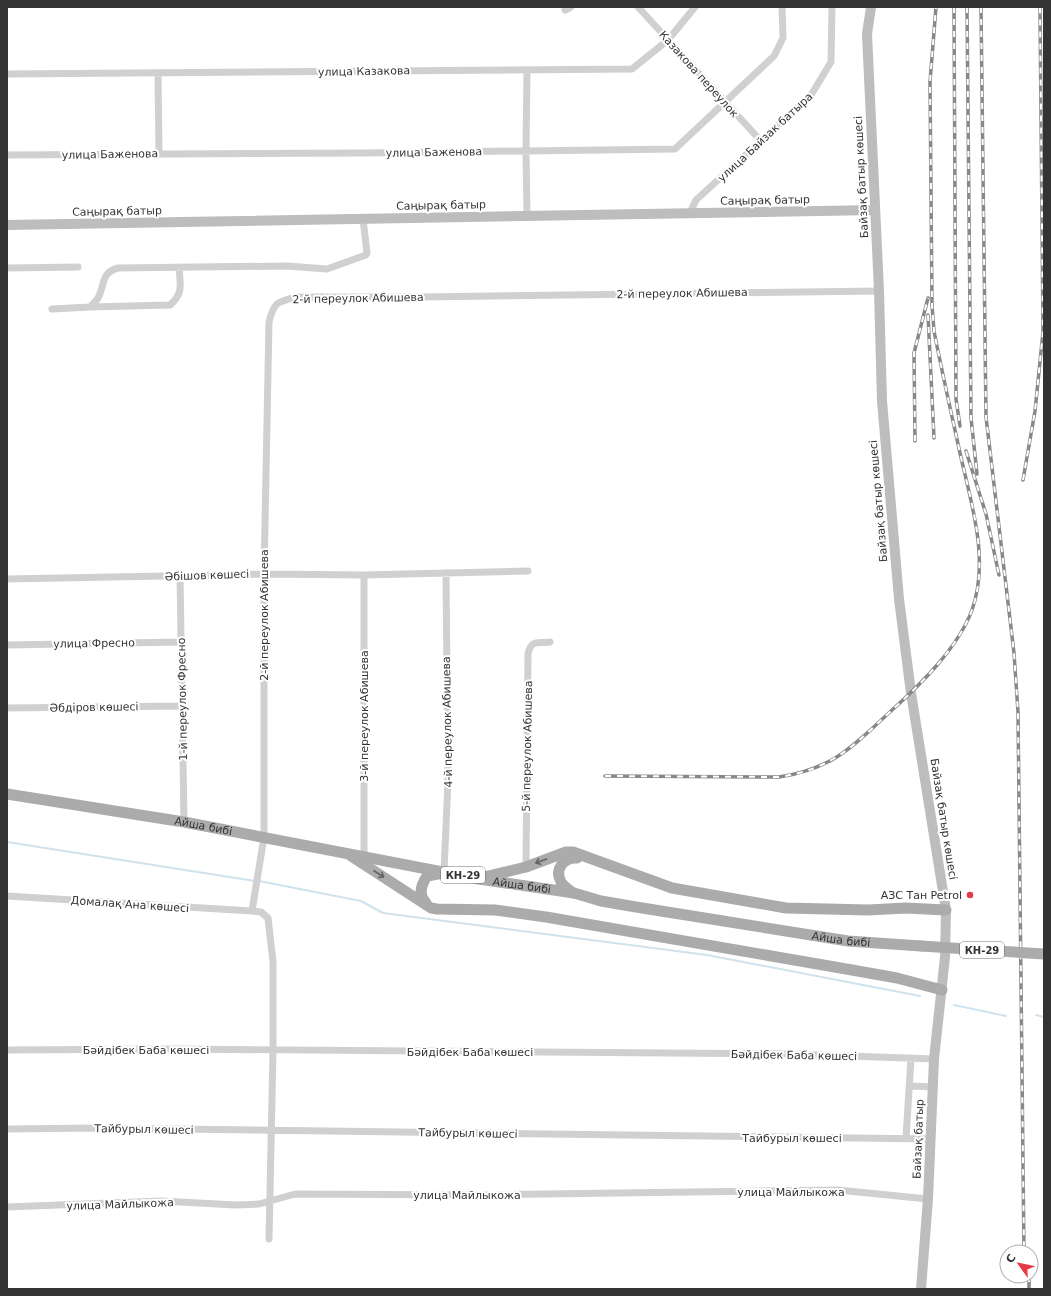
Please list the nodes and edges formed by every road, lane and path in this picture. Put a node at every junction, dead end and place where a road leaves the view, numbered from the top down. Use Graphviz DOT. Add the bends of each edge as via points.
graph roads {
  1 [pos="638,7"];
  2 [pos="695,7"];
  3 [pos="782,7"];
  4 [pos="832,7"];
  5 [pos="871,7"];
  6 [pos="668,40"];
  7 [pos="527,70"];
  8 [pos="7,74"];
  9 [pos="158,74"];
  10 [pos="724,102"];
  11 [pos="761,141"];
  12 [pos="526,150"];
  13 [pos="159,153"];
  14 [pos="7,155"];
  15 [pos="875,210"];
  16 [pos="690,213"];
  17 [pos="528,216"];
  18 [pos="363,219"];
  19 [pos="7,225"];
  20 [pos="78,267"];
  21 [pos="179,267"];
  22 [pos="7,268"];
  23 [pos="879,291"];
  24 [pos="90,307"];
  25 [pos="52,309"];
  26 [pos="528,571"];
  27 [pos="446,573"];
  28 [pos="264,574"];
  29 [pos="364,575"];
  30 [pos="180,576"];
  31 [pos="7,579"];
  32 [pos="181,642"];
  33 [pos="550,642"];
  34 [pos="7,644"];
  35 [pos="182,706"];
  36 [pos="7,708"];
  37 [pos="7,794"];
  38 [pos="184,822"];
  39 [pos="264,836"];
  40 [pos="346,853"];
  41 [pos="364,856"];
  42 [pos="591,859"];
  43 [pos="526,867"];
  44 [pos="448,872"];
  45 [pos="479,878"];
  46 [pos="574,893"];
  47 [pos="7,896"];
  48 [pos="431,908"];
  49 [pos="946,910"];
  50 [pos="252,911"];
  51 [pos="1044,954"];
  52 [pos="942,990"];
  53 [pos="7,1050"];
  54 [pos="273,1051"];
  55 [pos="911,1058"];
  56 [pos="934,1059"];
  57 [pos="910,1086"];
  58 [pos="932,1087"];
  59 [pos="7,1129"];
  60 [pos="272,1130"];
  61 [pos="906,1138"];
  62 [pos="929,1139"];
  63 [pos="928,1199"];
  64 [pos="271,1200"];
  65 [pos="7,1207"];
  66 [pos="269,1239"];
  67 [pos="921,1289"];
  1 -- 6 [label="street, Казакова переулок"];
  2 -- 6 [label="street, улица Казакова"];
  3 -- 10 [label="street, улица Баженова" via="783,38 774,56"];
  4 -- 11 [label="street, улица Байзак батыра" via="831,62 811,96"];
  5 -- 15 [label="street, Байзақ батыр көшесі" via="867,34"];
  6 -- 7 [label="street, улица Казакова" via="632,69"];
  6 -- 10 [label="street, Казакова переулок"];
  7 -- 9 [label="street, улица Казакова"];
  7 -- 12 [label="street"];
  8 -- 9 [label="street, улица Казакова"];
  9 -- 13 [label="street"];
  10 -- 11 [label="street, Казакова переулок"];
  10 -- 12 [label="street, улица Баженова" via="674,148"];
  11 -- 16 [label="street, улица Байзак батыра" via="696,200"];
  12 -- 13 [label="street, улица Баженова"];
  12 -- 17 [label="street"];
  13 -- 14 [label="street, улица Баженова"];
  15 -- 16 [label="street, Саңырақ батыр"];
  15 -- 23 [label="street, Байзақ батыр көшесі"];
  16 -- 17 [label="street, Саңырақ батыр"];
  17 -- 18 [label="street, Саңырақ батыр"];
  18 -- 19 [label="street, Саңырақ батыр"];
  18 -- 21 [label="street" via="366,255 327,269 288,266"];
  20 -- 22 [label="street"];
  21 -- 24 [label="street" via="111,270 106,274 98,297"];
  21 -- 24 [label="street" via="180,292 170,305"];
  23 -- 28 [label="street, 2-й переулок Абишева" via="296,297 276,303 269,322"];
  23 -- 49 [label="street, Байзақ батыр көшесі" via="882,401 899,599 911,693"];
  24 -- 25 [label="street"];
  26 -- 27 [label="street, Әбішов көшесі"];
  27 -- 29 [label="street, Әбішов көшесі"];
  27 -- 44 [label="street, 4-й переулок Абишева"];
  28 -- 29 [label="street, Әбішов көшесі"];
  28 -- 30 [label="street, Әбішов көшесі"];
  28 -- 39 [label="street, 2-й переулок Абишева"];
  29 -- 41 [label="street, 3-й переулок Абишева"];
  30 -- 31 [label="street, Әбішов көшесі"];
  30 -- 32 [label="street, 1-й переулок Фресно"];
  32 -- 34 [label="street, улица Фресно"];
  32 -- 35 [label="street, 1-й переулок Фресно"];
  33 -- 43 [label="street, 5-й переулок Абишева" via="534,643 528,654"];
  35 -- 36 [label="street, Әбдіров көшесі"];
  35 -- 38 [label="street, 1-й переулок Фресно"];
  37 -- 38 [label="main road, Айша бибі / КН-29"];
  38 -- 39 [label="main road, Айша бибі / КН-29"];
  39 -- 40 [label="main road, Айша бибі / КН-29"];
  39 -- 50 [label="street, 2-й переулок Абишева"];
  40 -- 41 [label="main road, Айша бибі / КН-29"];
  40 -- 48 [label="main road, one-way"];
  41 -- 44 [label="main road, Айша бибі / КН-29"];
  42 -- 43 [label="main road, one-way" via="566,852"];
  42 -- 46 [label="main road" via="566,859 561,863 559,877"];
  42 -- 49 [label="main road" via="672,888 786,908"];
  43 -- 45 [label="main road"];
  44 -- 45 [label="main road, Айша бибі / КН-29"];
  44 -- 48 [label="main road" via="427,876 423,882 422,899"];
  45 -- 46 [label="main road, Айша бибі / КН-29"];
  46 -- 51 [label="main road, Айша бибі / КН-29, bridge" via="636,907 848,941"];
  47 -- 50 [label="street, Домалақ Ана көшесі"];
  48 -- 52 [label="main road" via="495,910 546,917 860,971"];
  49 -- 52 [label="street, Байзақ батыр көшесі"];
  50 -- 54 [label="street" via="261,912 268,918 270,925 273,962"];
  52 -- 56 [label="street, Байзақ батыр"];
  53 -- 54 [label="street, Бәйдібек Баба көшесі"];
  54 -- 55 [label="street, Бәйдібек Баба көшесі" via="793,1054"];
  54 -- 60 [label="street"];
  55 -- 56 [label="street, Бәйдібек Баба көшесі"];
  55 -- 57 [label="street"];
  56 -- 58 [label="street, Байзақ батыр"];
  57 -- 58 [label="street"];
  57 -- 61 [label="street"];
  58 -- 62 [label="street, Байзақ батыр"];
  59 -- 60 [label="street, Тайбурыл көшесі"];
  60 -- 61 [label="street, Тайбурыл көшесі" via="741,1138"];
  60 -- 64 [label="street"];
  61 -- 62 [label="street, Тайбурыл көшесі"];
  62 -- 63 [label="street, Байзақ батыр"];
  63 -- 64 [label="street, улица Майлыкожа" via="838,1190 477,1195 295,1194"];
  63 -- 67 [label="street, Байзақ батыр"];
  64 -- 65 [label="street, улица Майлыкожа" via="260,1204 236,1206 161,1201"];
  64 -- 66 [label="street"];
}
